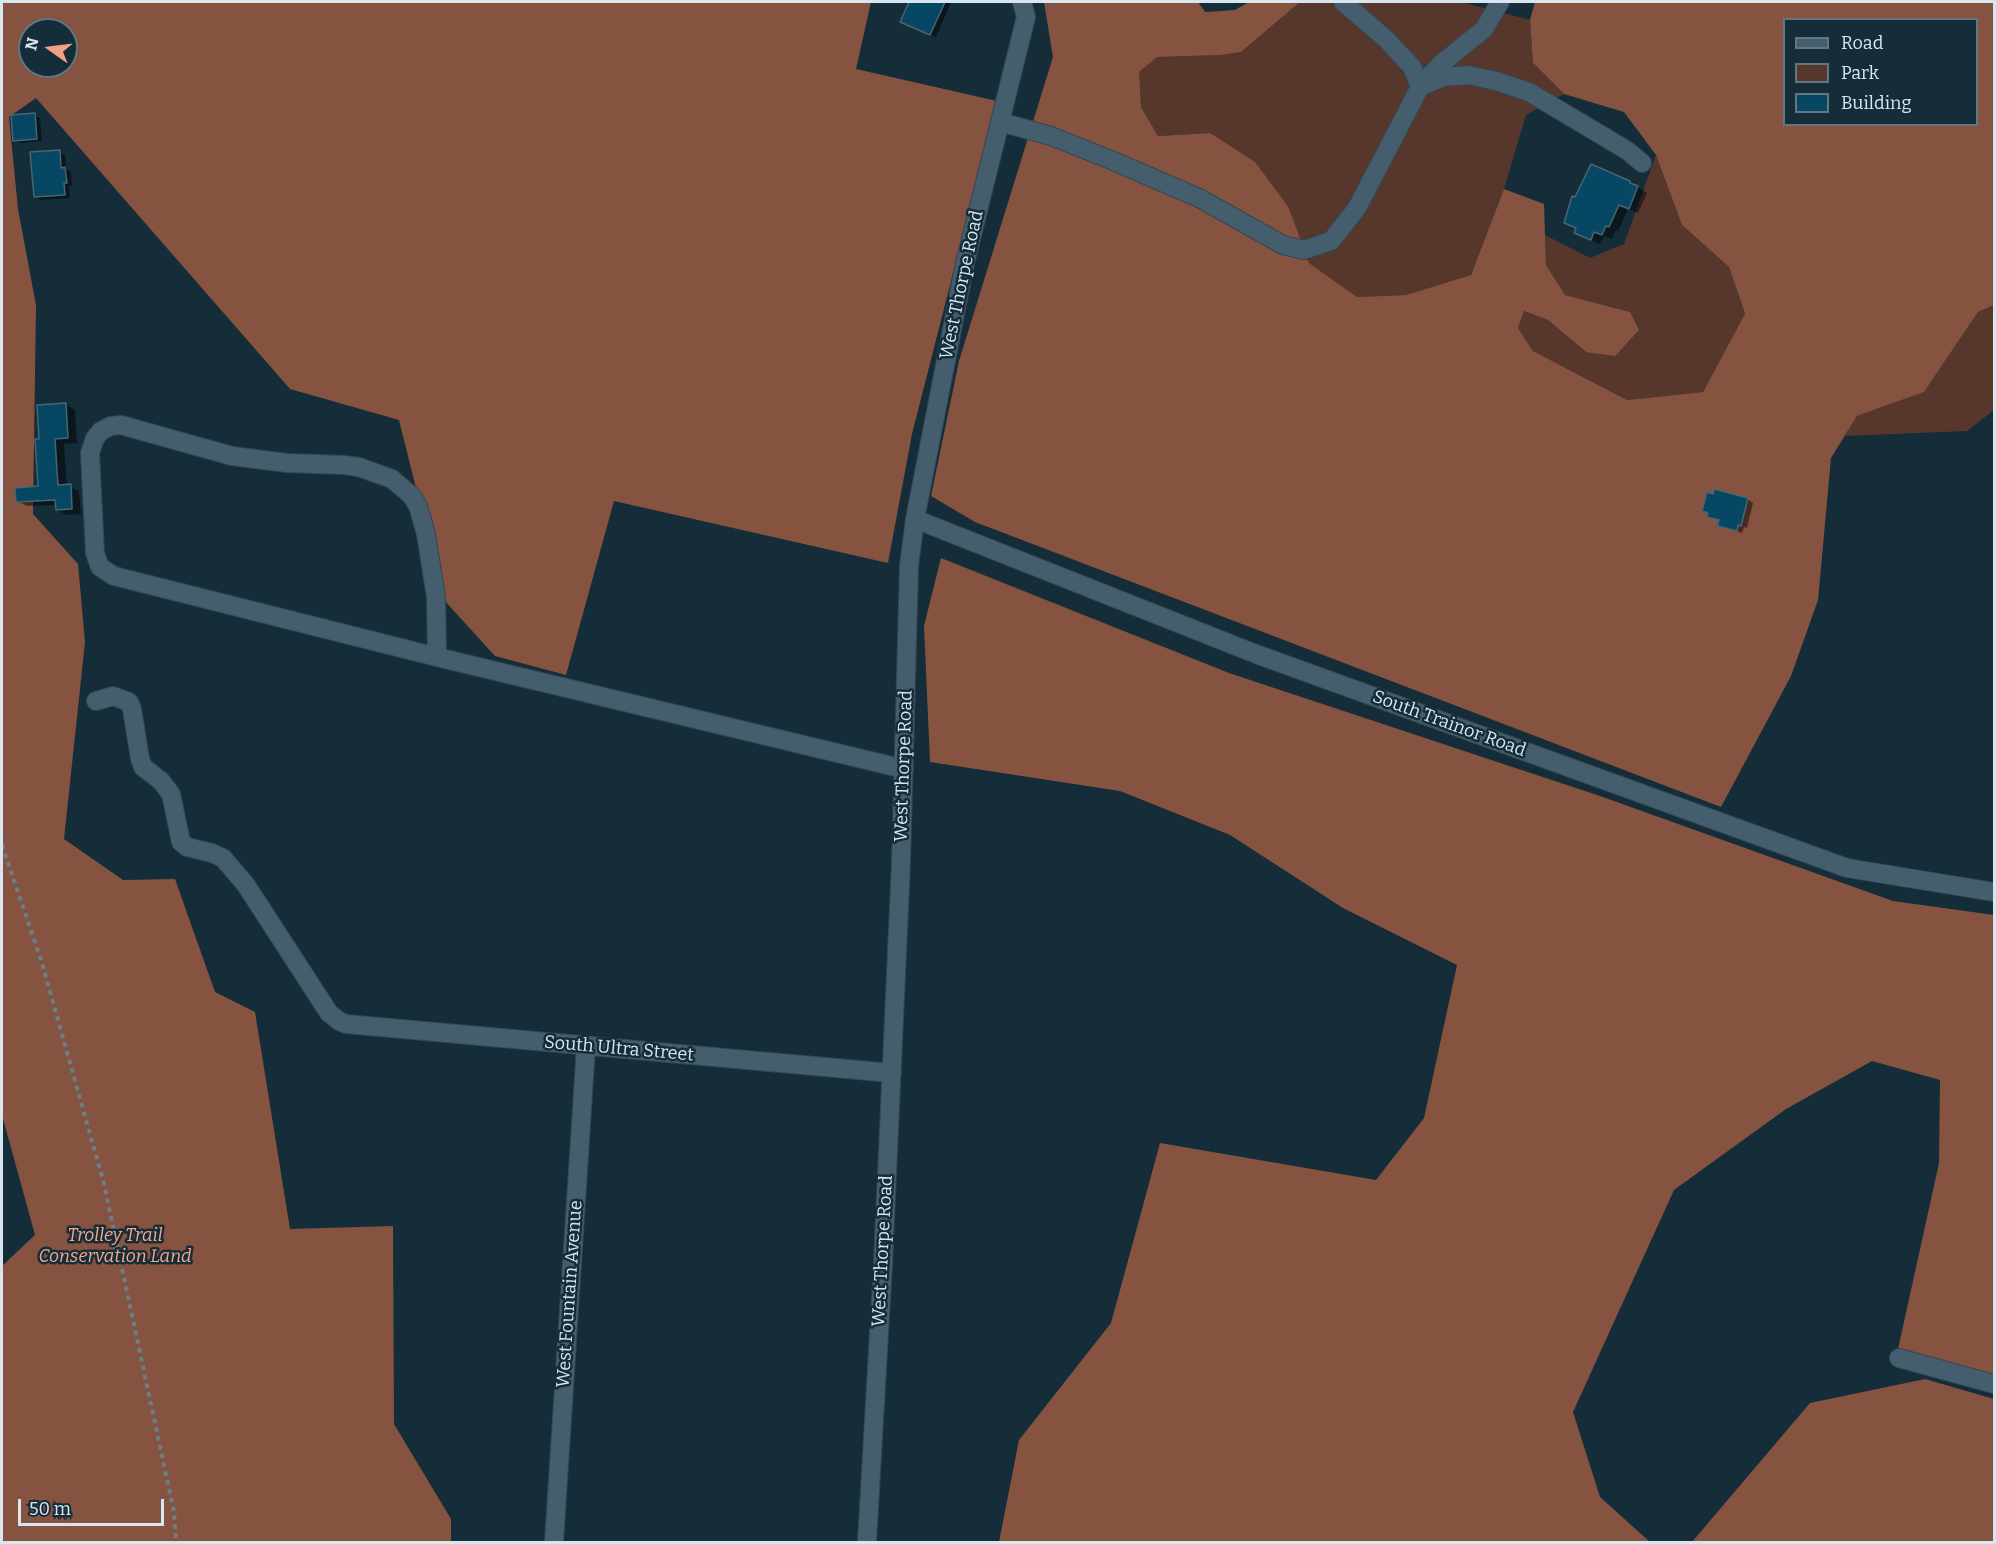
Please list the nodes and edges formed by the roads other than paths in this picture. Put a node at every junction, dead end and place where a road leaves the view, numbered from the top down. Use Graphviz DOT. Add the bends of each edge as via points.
graph roads {
  1 [pos="1022,2"];
  2 [pos="1343,2"];
  3 [pos="1500,2"];
  4 [pos="1420,87"];
  5 [pos="1000,122"];
  6 [pos="1642,163"];
  7 [pos="915,519"];
  8 [pos="437,657"];
  9 [pos="96,701"];
  10 [pos="904,769"];
  11 [pos="1995,892"];
  12 [pos="586,1046"];
  13 [pos="892,1073"];
  14 [pos="1899,1358"];
  15 [pos="1995,1384"];
  16 [pos="554,1542"];
  17 [pos="867,1542"];
  1 -- 5 [label="street, West Thorpe Road" via="1026,17"];
  2 -- 4 [label="street" via="1413,67"];
  3 -- 4 [label="street" via="1484,28"];
  4 -- 5 [label="street" via="1357,208 1331,241 1304,250 1282,245 1199,198 1111,160 1051,136"];
  4 -- 6 [label="street" via="1443,77 1468,75 1530,92"];
  5 -- 7 [label="street, West Thorpe Road" via="965,263"];
  7 -- 10 [label="street, West Thorpe Road" via="909,566"];
  7 -- 11 [label="street, South Trainor Road" via="1256,654 1847,868"];
  8 -- 8 [label="street" via="106,572 95,553 90,453 95,438 111,426 122,425 232,456 359,467 392,479 412,496 426,534 436,597"];
  8 -- 10 [label="street"];
  9 -- 12 [label="street, South Ultra Street" via="113,696 129,702 142,767 171,794 181,842 223,858 246,885 333,1018 346,1024"];
  10 -- 13 [label="street, West Thorpe Road"];
  12 -- 13 [label="street, South Ultra Street"];
  12 -- 16 [label="street, West Fountain Avenue"];
  13 -- 17 [label="street, West Thorpe Road"];
  14 -- 15 [label="street"];
}
